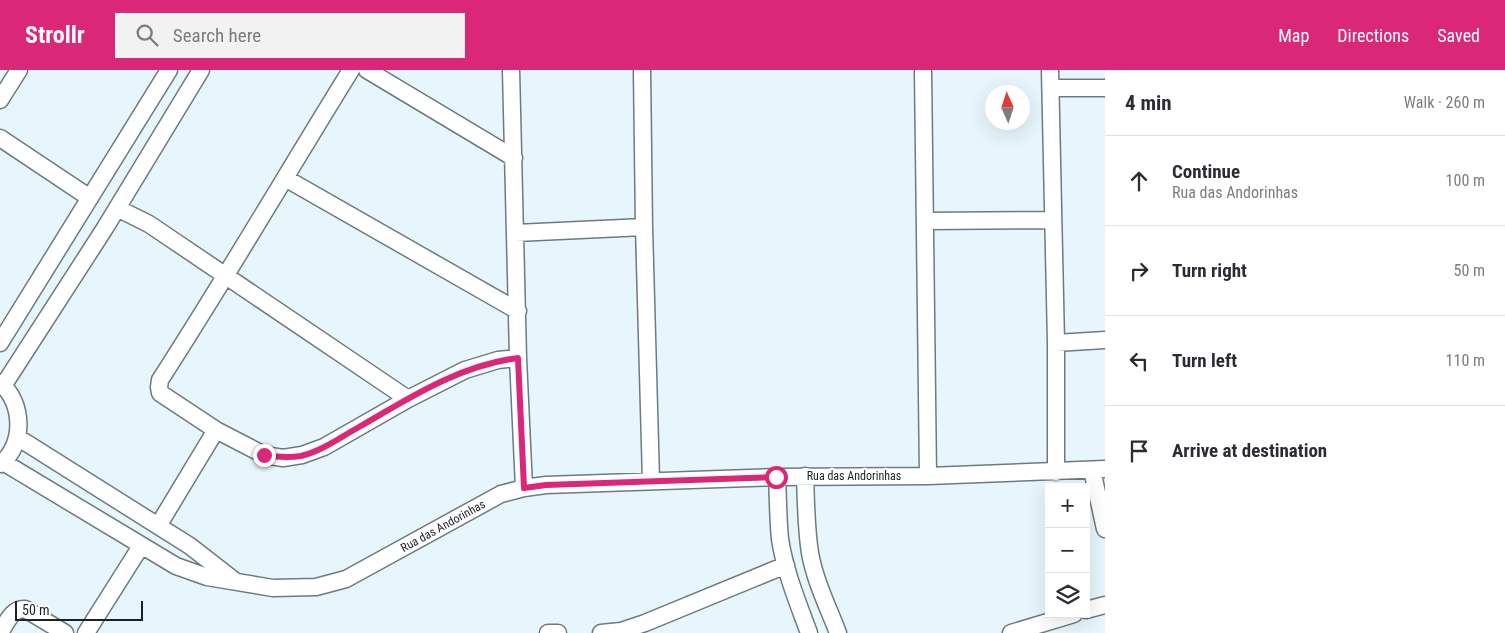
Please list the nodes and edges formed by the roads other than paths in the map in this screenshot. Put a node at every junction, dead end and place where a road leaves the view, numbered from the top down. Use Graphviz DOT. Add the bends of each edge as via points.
graph roads {
  1 [pos="19,70"];
  2 [pos="169,70"];
  3 [pos="201,70"];
  4 [pos="351,70"];
  5 [pos="367,70"];
  6 [pos="511,70"];
  7 [pos="642,70"];
  8 [pos="922,70"];
  9 [pos="1050,70"];
  10 [pos="1051,88"];
  11 [pos="1105,88"];
  12 [pos="0,100"];
  13 [pos="0,138"];
  14 [pos="514,158"];
  15 [pos="285,178"];
  16 [pos="90,198"];
  17 [pos="117,208"];
  18 [pos="81,213"];
  19 [pos="1053,220"];
  20 [pos="926,222"];
  21 [pos="644,227"];
  22 [pos="105,228"];
  23 [pos="516,233"];
  24 [pos="226,277"];
  25 [pos="518,311"];
  26 [pos="1105,340"];
  27 [pos="0,343"];
  28 [pos="1056,343"];
  29 [pos="518,358"];
  30 [pos="2,385"];
  31 [pos="408,399"];
  32 [pos="216,430"];
  33 [pos="17,437"];
  34 [pos="2,463"];
  35 [pos="1098,470"];
  36 [pos="1056,472"];
  37 [pos="806,476"];
  38 [pos="928,476"];
  39 [pos="776,477"];
  40 [pos="651,481"];
  41 [pos="524,488"];
  42 [pos="158,526"];
  43 [pos="1105,529"];
  44 [pos="141,546"];
  45 [pos="786,565"];
  46 [pos="236,582"];
  47 [pos="1105,605"];
  48 [pos="1090,609"];
  49 [pos="1061,618"];
  50 [pos="0,633"];
  51 [pos="65,633"];
  52 [pos="86,633"];
  53 [pos="548,633"];
  54 [pos="558,633"];
  55 [pos="601,633"];
  56 [pos="810,633"];
  57 [pos="838,633"];
  58 [pos="1011,633"];
  1 -- 12 [label="street"];
  2 -- 16 [label="street"];
  3 -- 17 [label="street"];
  4 -- 15 [label="street"];
  5 -- 14 [label="street"];
  6 -- 14 [label="street"];
  7 -- 21 [label="street"];
  8 -- 20 [label="street"];
  9 -- 10 [label="street"];
  10 -- 11 [label="street"];
  10 -- 19 [label="street"];
  13 -- 16 [label="street"];
  14 -- 23 [label="street"];
  15 -- 24 [label="street"];
  15 -- 25 [label="street"];
  16 -- 18 [label="street"];
  17 -- 22 [label="street"];
  17 -- 24 [label="street" via="149,224"];
  18 -- 22 [label="street"];
  18 -- 27 [label="street"];
  19 -- 20 [label="street"];
  19 -- 28 [label="street"];
  20 -- 38 [label="street"];
  21 -- 23 [label="street"];
  21 -- 40 [label="street"];
  22 -- 30 [label="street"];
  23 -- 25 [label="street"];
  24 -- 31 [label="street"];
  24 -- 32 [label="street" via="160,380 159,387 160,392"];
  25 -- 29 [label="street"];
  26 -- 28 [label="street"];
  28 -- 36 [label="street"];
  29 -- 31 [label="street" via="465,370"];
  29 -- 41 [label="street"];
  30 -- 33 [label="street" via="14,401 19,419"];
  31 -- 32 [label="street" via="302,456 264,455"];
  32 -- 42 [label="street"];
  33 -- 34 [label="street"];
  33 -- 42 [label="street, Rua das Andorinhas"];
  34 -- 44 [label="street, Rua das Andorinhas"];
  35 -- 36 [label="street, Rua das Andorinhas"];
  35 -- 43 [label="street"];
  36 -- 38 [label="street, Rua das Andorinhas"];
  37 -- 38 [label="street, Rua das Andorinhas"];
  37 -- 39 [label="street, Rua das Andorinhas"];
  37 -- 57 [label="street" via="810,554"];
  39 -- 40 [label="street, Rua das Andorinhas"];
  39 -- 45 [label="street" via="780,539"];
  40 -- 41 [label="street, Rua das Andorinhas"];
  41 -- 46 [label="street, Rua das Andorinhas" via="501,494 346,579 316,587 273,588"];
  42 -- 46 [label="street, Rua das Andorinhas"];
  44 -- 46 [label="street, Rua das Andorinhas" via="176,566 207,577"];
  44 -- 52 [label="street"];
  45 -- 55 [label="street" via="645,623"];
  45 -- 56 [label="street"];
  47 -- 48 [label="street"];
  49 -- 58 [label="street"];
  50 -- 51 [label="street" via="19,608"];
  53 -- 54 [label="street"];
}
